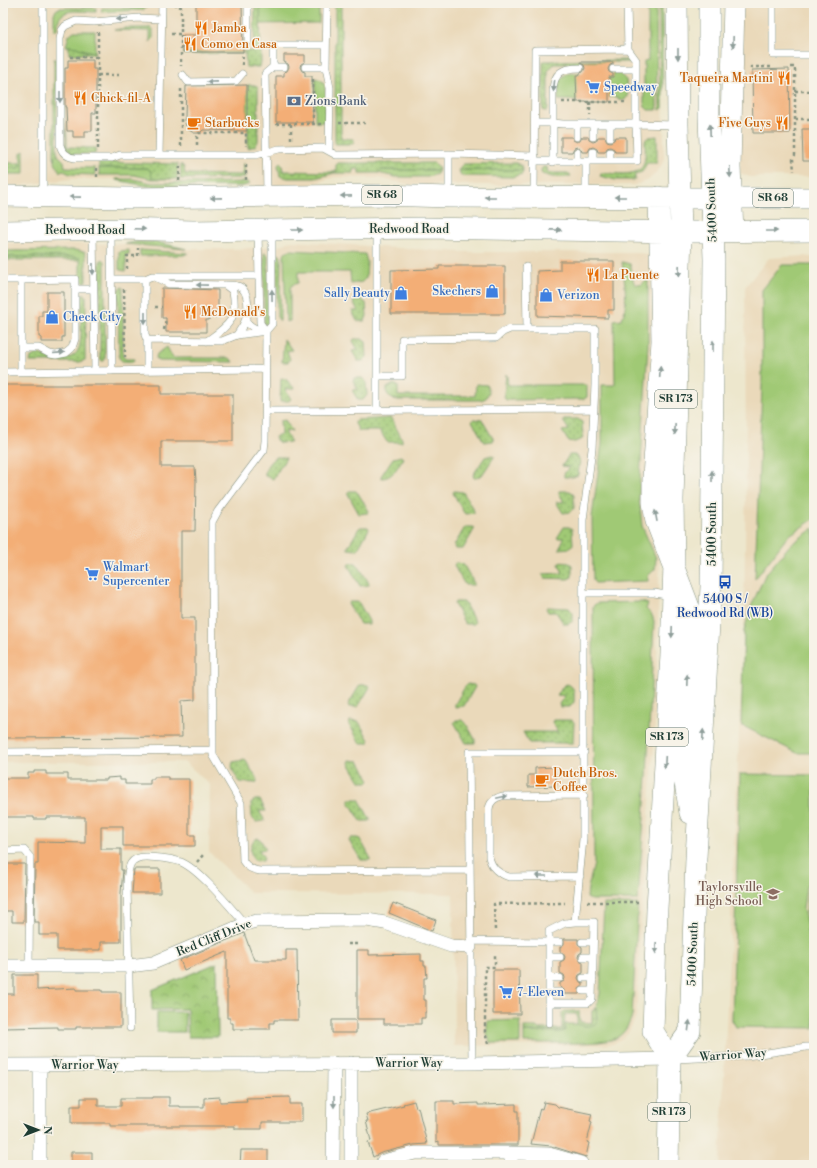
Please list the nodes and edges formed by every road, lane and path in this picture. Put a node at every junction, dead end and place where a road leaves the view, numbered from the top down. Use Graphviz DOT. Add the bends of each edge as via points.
graph roads {
  1 [pos="43,3"];
  2 [pos="162,3"];
  3 [pos="176,3"];
  4 [pos="248,3"];
  5 [pos="327,3"];
  6 [pos="627,3"];
  7 [pos="677,3"];
  8 [pos="709,3"];
  9 [pos="734,3"];
  10 [pos="773,3"];
  11 [pos="160,19"];
  12 [pos="98,31"];
  13 [pos="248,41"];
  14 [pos="326,45"];
  15 [pos="628,49"];
  16 [pos="814,55"];
  17 [pos="67,56"];
  18 [pos="98,57"];
  19 [pos="273,67"];
  20 [pos="284,67"];
  21 [pos="305,67"];
  22 [pos="326,67"];
  23 [pos="773,67"];
  24 [pos="787,67"];
  25 [pos="580,68"];
  26 [pos="613,69"];
  27 [pos="636,69"];
  28 [pos="242,74"];
  29 [pos="750,74"];
  30 [pos="98,75"];
  31 [pos="120,75"];
  32 [pos="182,75"];
  33 [pos="313,79"];
  34 [pos="795,91"];
  35 [pos="814,91"];
  36 [pos="559,102"];
  37 [pos="627,102"];
  38 [pos="795,119"];
  39 [pos="814,119"];
  40 [pos="535,122"];
  41 [pos="553,122"];
  42 [pos="341,123"];
  43 [pos="365,123"];
  44 [pos="274,124"];
  45 [pos="291,124"];
  46 [pos="313,124"];
  47 [pos="326,124"];
  48 [pos="577,124"];
  49 [pos="593,124"];
  50 [pos="610,124"];
  51 [pos="636,124"];
  52 [pos="678,125"];
  53 [pos="199,133"];
  54 [pos="577,137"];
  55 [pos="593,137"];
  56 [pos="610,137"];
  57 [pos="181,146"];
  58 [pos="246,148"];
  59 [pos="291,148"];
  60 [pos="330,151"];
  61 [pos="267,152"];
  62 [pos="577,152"];
  63 [pos="593,152"];
  64 [pos="610,152"];
  65 [pos="98,153"];
  66 [pos="449,154"];
  67 [pos="159,155"];
  68 [pos="535,158"];
  69 [pos="589,161"];
  70 [pos="610,161"];
  71 [pos="553,162"];
  72 [pos="577,162"];
  73 [pos="98,163"];
  74 [pos="246,163"];
  75 [pos="180,164"];
  76 [pos="794,171"];
  77 [pos="97,177"];
  78 [pos="246,180"];
  79 [pos="179,181"];
  80 [pos="3,196"];
  81 [pos="43,196"];
  82 [pos="267,196"];
  83 [pos="449,197"];
  84 [pos="534,197"];
  85 [pos="586,197"];
  86 [pos="659,197"];
  87 [pos="680,197"];
  88 [pos="721,197"];
  89 [pos="814,198"];
  90 [pos="102,229"];
  91 [pos="376,229"];
  92 [pos="265,230"];
  93 [pos="3,231"];
  94 [pos="660,231"];
  95 [pos="733,231"];
  96 [pos="814,231"];
  97 [pos="681,232"];
  98 [pos="713,232"];
  99 [pos="138,248"];
  100 [pos="526,267"];
  101 [pos="127,271"];
  102 [pos="258,276"];
  103 [pos="148,278"];
  104 [pos="112,279"];
  105 [pos="3,280"];
  106 [pos="21,280"];
  107 [pos="124,286"];
  108 [pos="225,286"];
  109 [pos="75,289"];
  110 [pos="93,289"];
  111 [pos="154,307"];
  112 [pos="162,307"];
  113 [pos="246,321"];
  114 [pos="527,329"];
  115 [pos="266,331"];
  116 [pos="237,335"];
  117 [pos="147,340"];
  118 [pos="207,341"];
  119 [pos="21,348"];
  120 [pos="125,357"];
  121 [pos="265,369"];
  122 [pos="95,371"];
  123 [pos="112,371"];
  124 [pos="147,371"];
  125 [pos="3,372"];
  126 [pos="21,372"];
  127 [pos="377,376"];
  128 [pos="594,409"];
  129 [pos="377,410"];
  130 [pos="266,411"];
  131 [pos="674,565"];
  132 [pos="583,593"];
  133 [pos="673,596"];
  134 [pos="213,750"];
  135 [pos="3,752"];
  136 [pos="584,752"];
  137 [pos="584,795"];
  138 [pos="3,851"];
  139 [pos="696,858"];
  140 [pos="470,870"];
  141 [pos="580,876"];
  142 [pos="587,902"];
  143 [pos="640,902"];
  144 [pos="565,903"];
  145 [pos="575,922"];
  146 [pos="245,924"];
  147 [pos="495,930"];
  148 [pos="548,942"];
  149 [pos="560,942"];
  150 [pos="582,942"];
  151 [pos="593,942"];
  152 [pos="348,944"];
  153 [pos="357,944"];
  154 [pos="470,944"];
  155 [pos="495,953"];
  156 [pos="549,957"];
  157 [pos="560,957"];
  158 [pos="583,957"];
  159 [pos="593,957"];
  160 [pos="3,966"];
  161 [pos="29,966"];
  162 [pos="129,966"];
  163 [pos="549,978"];
  164 [pos="560,978"];
  165 [pos="583,978"];
  166 [pos="593,978"];
  167 [pos="583,991"];
  168 [pos="592,991"];
  169 [pos="549,992"];
  170 [pos="560,992"];
  171 [pos="549,1003"];
  172 [pos="549,1023"];
  173 [pos="130,1028"];
  174 [pos="488,1044"];
  175 [pos="814,1047"];
  176 [pos="670,1059"];
  177 [pos="334,1063"];
  178 [pos="351,1063"];
  179 [pos="472,1063"];
  180 [pos="3,1065"];
  181 [pos="40,1065"];
  182 [pos="415,1159"];
  183 [pos="512,1159"];
  184 [pos="383,1161"];
  185 [pos="581,1164"];
  186 [pos="40,1165"];
  187 [pos="333,1165"];
  188 [pos="351,1165"];
  189 [pos="668,1165"];
  1 -- 81 [label="lane"];
  2 -- 11 [label="lane"];
  3 -- 32 [label="path" via="176,6 182,7"];
  4 -- 13 [label="lane"];
  5 -- 14 [label="lane"];
  6 -- 15 [label="lane"];
  7 -- 52 [label="main road, SR 173, one-way"];
  88 -- 8 [label="main road, 5400 South / SR 173, one-way" via="709,117"];
  9 -- 88 [label="main road, one-way" via="730,166"];
  10 -- 16 [label="lane" via="773,55"];
  11 -- 67 [label="lane"];
  11 -- 67 [label="lane, one-way" via="76,21 68,23 62,30 60,39 62,151 75,158"];
  12 -- 18 [label="path"];
  14 -- 19 [label="lane" via="273,45"];
  14 -- 22 [label="lane"];
  15 -- 27 [label="lane" via="636,60"];
  15 -- 40 [label="lane" via="535,50"];
  17 -- 18 [label="path"];
  18 -- 30 [label="path"];
  19 -- 20 [label="lane"];
  19 -- 61 [label="lane" via="265,74"];
  21 -- 22 [label="lane"];
  22 -- 60 [label="lane" via="330,88"];
  23 -- 29 [label="path" via="751,67"];
  24 -- 34 [label="path" via="795,67"];
  25 -- 41 [label="lane, one-way" via="566,69 555,78"];
  26 -- 27 [label="lane"];
  27 -- 51 [label="lane"];
  28 -- 32 [label="lane, one-way" via="236,81 188,82"];
  30 -- 31 [label="path"];
  30 -- 65 [label="path"];
  32 -- 57 [label="path"];
  33 -- 46 [label="path"];
  34 -- 35 [label="path"];
  34 -- 38 [label="path"];
  36 -- 37 [label="path"];
  38 -- 39 [label="path"];
  38 -- 76 [label="path"];
  40 -- 41 [label="lane"];
  40 -- 68 [label="lane"];
  41 -- 48 [label="lane"];
  41 -- 71 [label="lane"];
  42 -- 43 [label="path"];
  44 -- 45 [label="path"];
  45 -- 46 [label="path"];
  45 -- 59 [label="path"];
  46 -- 47 [label="path"];
  48 -- 49 [label="lane"];
  48 -- 54 [label="lane"];
  49 -- 50 [label="lane"];
  49 -- 55 [label="lane"];
  50 -- 51 [label="lane"];
  50 -- 56 [label="lane"];
  51 -- 52 [label="lane"];
  51 -- 70 [label="lane" via="637,161"];
  52 -- 87 [label="main road, SR 173"];
  53 -- 58 [label="path" via="246,133"];
  59 -- 60 [label="lane" via="323,148"];
  59 -- 61 [label="lane"];
  60 -- 66 [label="lane" via="336,155"];
  61 -- 67 [label="lane" via="256,155"];
  61 -- 82 [label="lane"];
  62 -- 72 [label="lane"];
  63 -- 69 [label="lane"];
  64 -- 70 [label="lane"];
  66 -- 68 [label="lane"];
  66 -- 83 [label="lane"];
  68 -- 71 [label="lane"];
  68 -- 84 [label="lane"];
  69 -- 70 [label="lane"];
  69 -- 72 [label="lane"];
  69 -- 85 [label="lane"];
  71 -- 72 [label="lane"];
  73 -- 77 [label="path"];
  74 -- 78 [label="path"];
  75 -- 79 [label="path"];
  80 -- 81 [label="main road, SR 68"];
  82 -- 81 [label="main road, SR 68, one-way"];
  83 -- 82 [label="main road, SR 68, one-way"];
  84 -- 83 [label="main road, SR 68, one-way"];
  84 -- 85 [label="main road, SR 68"];
  86 -- 85 [label="main road, SR 68, one-way"];
  86 -- 87 [label="main road, SR 68"];
  86 -- 94 [label="main road"];
  87 -- 88 [label="main road, SR 68"];
  87 -- 97 [label="main road, SR 173"];
  88 -- 89 [label="main road, SR 68"];
  88 -- 95 [label="main road"];
  88 -- 98 [label="main road, 5400 South / SR 173"];
  90 -- 92 [label="main road, Redwood Road, one-way"];
  90 -- 93 [label="main road, Redwood Road"];
  90 -- 104 [label="lane"];
  90 -- 110 [label="lane, one-way"];
  92 -- 91 [label="main road, Redwood Road, one-way"];
  91 -- 94 [label="main road, Redwood Road, one-way"];
  91 -- 127 [label="lane"];
  92 -- 102 [label="lane"];
  115 -- 92 [label="lane, one-way" via="272,324"];
  94 -- 97 [label="main road, Redwood Road"];
  131 -- 94 [label="main road, one-way" via="656,521 653,502 662,341"];
  95 -- 96 [label="main road, Redwood Road, one-way"];
  95 -- 98 [label="main road, Redwood Road"];
  97 -- 98 [label="main road, Redwood Road"];
  97 -- 131 [label="main road, SR 173, one-way" via="673,500"];
  139 -- 98 [label="main road, 5400 South / SR 173, one-way" via="711,587"];
  99 -- 101 [label="path" via="138,256 127,256"];
  100 -- 114 [label="lane"];
  102 -- 103 [label="lane"];
  102 -- 115 [label="lane" via="260,323"];
  103 -- 104 [label="lane"];
  108 -- 103 [label="lane, one-way" via="169,284"];
  103 -- 117 [label="lane, one-way" via="145,335"];
  104 -- 123 [label="lane"];
  105 -- 106 [label="lane"];
  106 -- 109 [label="lane" via="75,279"];
  106 -- 119 [label="lane"];
  107 -- 120 [label="path"];
  108 -- 113 [label="lane" via="239,286 246,292"];
  108 -- 118 [label="lane" via="233,291 234,314 222,330"];
  109 -- 110 [label="lane"];
  119 -- 109 [label="lane, one-way" via="39,348 56,355 66,353 72,348 75,339"];
  110 -- 122 [label="lane"];
  111 -- 112 [label="path"];
  113 -- 115 [label="lane" via="254,328"];
  113 -- 116 [label="lane"];
  114 -- 127 [label="lane" via="510,329 496,338 402,338 402,376"];
  114 -- 128 [label="lane" via="595,329"];
  115 -- 116 [label="lane"];
  115 -- 121 [label="lane"];
  116 -- 118 [label="lane" via="222,341"];
  117 -- 118 [label="lane"];
  117 -- 124 [label="lane"];
  119 -- 126 [label="lane"];
  121 -- 124 [label="lane"];
  121 -- 130 [label="lane"];
  122 -- 123 [label="lane"];
  122 -- 126 [label="lane"];
  123 -- 124 [label="lane"];
  125 -- 126 [label="lane"];
  127 -- 129 [label="lane"];
  128 -- 129 [label="lane"];
  128 -- 132 [label="lane" via="592,449 583,508"];
  129 -- 130 [label="lane"];
  130 -- 134 [label="lane" via="264,450 212,522"];
  131 -- 133 [label="main road, SR 173"];
  139 -- 131 [label="main road, one-way" via="684,771 689,607"];
  132 -- 133 [label="lane" via="654,593"];
  132 -- 136 [label="lane"];
  133 -- 176 [label="main road, SR 173, one-way" via="653,1031"];
  134 -- 135 [label="lane"];
  134 -- 140 [label="lane" via="214,758 241,802 242,856 245,865 255,871"];
  136 -- 137 [label="lane"];
  136 -- 140 [label="lane" via="469,752"];
  137 -- 141 [label="lane" via="584,839"];
  141 -- 137 [label="lane, one-way" via="500,874 490,864 489,809 493,800 502,796"];
  138 -- 161 [label="lane" via="24,850 30,857"];
  176 -- 139 [label="main road, 5400 South / SR 173, one-way" via="690,1031"];
  140 -- 154 [label="lane"];
  141 -- 145 [label="lane"];
  142 -- 143 [label="path"];
  144 -- 147 [label="path" via="494,904"];
  145 -- 148 [label="lane" via="565,922 548,931"];
  145 -- 151 [label="lane" via="594,922"];
  146 -- 154 [label="street, Red Cliff Drive" via="256,921 367,920 385,923 451,946"];
  146 -- 162 [label="street, Red Cliff Drive" via="153,963"];
  146 -- 162 [label="lane" via="196,871 168,858 135,858 128,869"];
  148 -- 149 [label="lane"];
  148 -- 154 [label="lane"];
  148 -- 156 [label="lane"];
  150 -- 151 [label="lane"];
  151 -- 159 [label="lane"];
  152 -- 153 [label="path"];
  154 -- 179 [label="lane"];
  155 -- 174 [label="path" via="495,967 485,967 485,1032"];
  156 -- 157 [label="lane"];
  156 -- 163 [label="lane"];
  158 -- 159 [label="lane"];
  159 -- 166 [label="lane"];
  160 -- 161 [label="street, Red Cliff Drive"];
  161 -- 162 [label="street, Red Cliff Drive"];
  162 -- 173 [label="lane"];
  163 -- 164 [label="lane"];
  163 -- 169 [label="lane"];
  165 -- 166 [label="lane"];
  166 -- 168 [label="lane"];
  167 -- 168 [label="lane"];
  168 -- 171 [label="lane" via="592,999 588,1003"];
  169 -- 170 [label="lane"];
  169 -- 171 [label="lane"];
  171 -- 172 [label="lane"];
  175 -- 176 [label="lane, Warrior Way" via="747,1056"];
  176 -- 179 [label="street, Warrior Way"];
  176 -- 189 [label="main road, SR 173"];
  177 -- 178 [label="street, Warrior Way"];
  177 -- 181 [label="street, Warrior Way"];
  177 -- 187 [label="street, one-way"];
  178 -- 179 [label="street, Warrior Way"];
  178 -- 188 [label="street"];
  180 -- 181 [label="street, Warrior Way"];
  181 -- 186 [label="street"];
  182 -- 183 [label="street"];
  182 -- 184 [label="street"];
  183 -- 185 [label="street" via="550,1154"];
}
